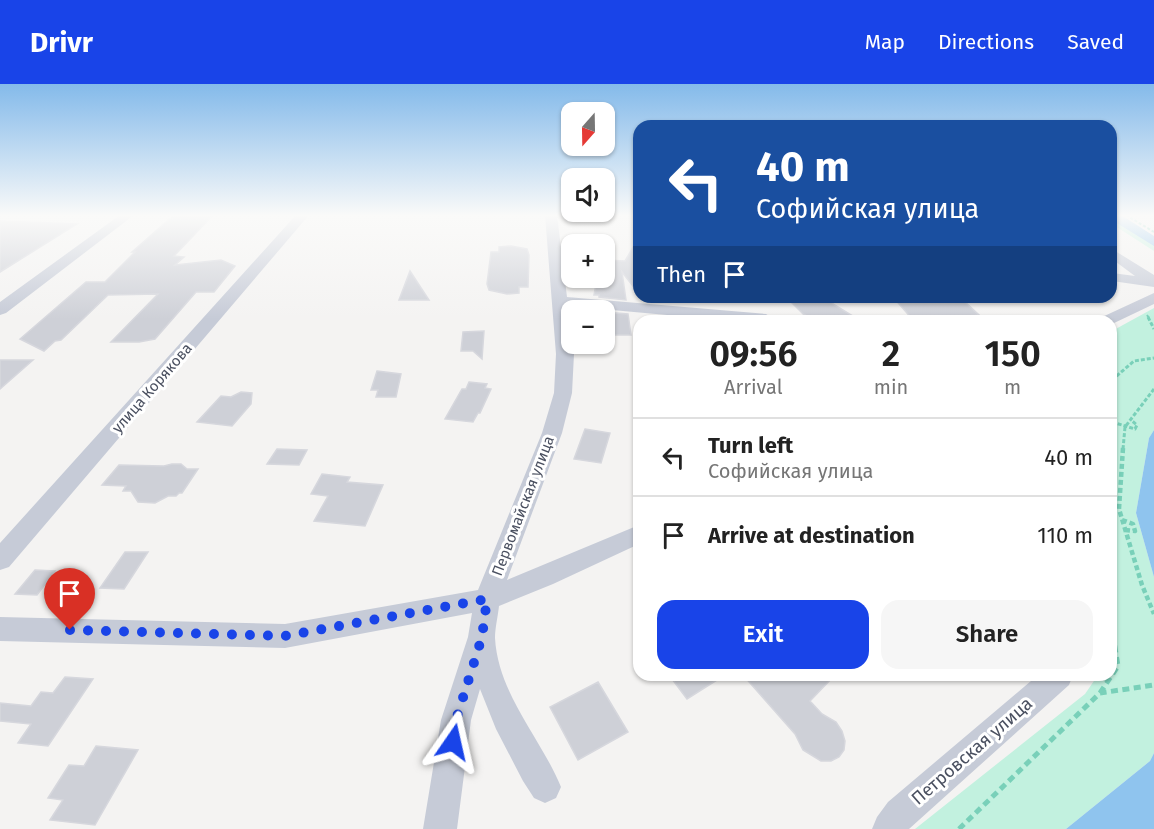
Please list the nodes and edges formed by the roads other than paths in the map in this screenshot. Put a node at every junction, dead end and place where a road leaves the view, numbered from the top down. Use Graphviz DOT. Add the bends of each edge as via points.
graph roads {
  1 [pos="81,250"];
  2 [pos="272,250"];
  3 [pos="555,250"];
  4 [pos="1117,256"];
  5 [pos="1117,278"];
  6 [pos="1117,280"];
  7 [pos="1154,282"];
  8 [pos="560,301"];
  9 [pos="1147,301"];
  10 [pos="0,310"];
  11 [pos="720,315"];
  12 [pos="1117,316"];
  13 [pos="633,537"];
  14 [pos="0,560"];
  15 [pos="487,599"];
  16 [pos="0,628"];
  17 [pos="482,637"];
  18 [pos="1052,681"];
  19 [pos="545,787"];
  20 [pos="440,829"];
  21 [pos="889,829"];
  1 -- 10 [label="street"];
  2 -- 14 [label="street, улица Корякова"];
  3 -- 8 [label="street, Первомайская улица"];
  4 -- 7 [label="street"];
  5 -- 7 [label="street"];
  6 -- 9 [label="street" via="1138,291"];
  8 -- 11 [label="street"];
  8 -- 15 [label="street, Первомайская улица" via="565,354 563,393 552,434"];
  9 -- 12 [label="street"];
  13 -- 15 [label="street"];
  15 -- 16 [label="street" via="285,636"];
  15 -- 17 [label="street, Первомайская улица"];
  17 -- 19 [label="street" via="488,673 510,728"];
  17 -- 20 [label="street, Первомайская улица" via="456,720"];
  18 -- 21 [label="street, Петровская улица" via="900,814"];
}
